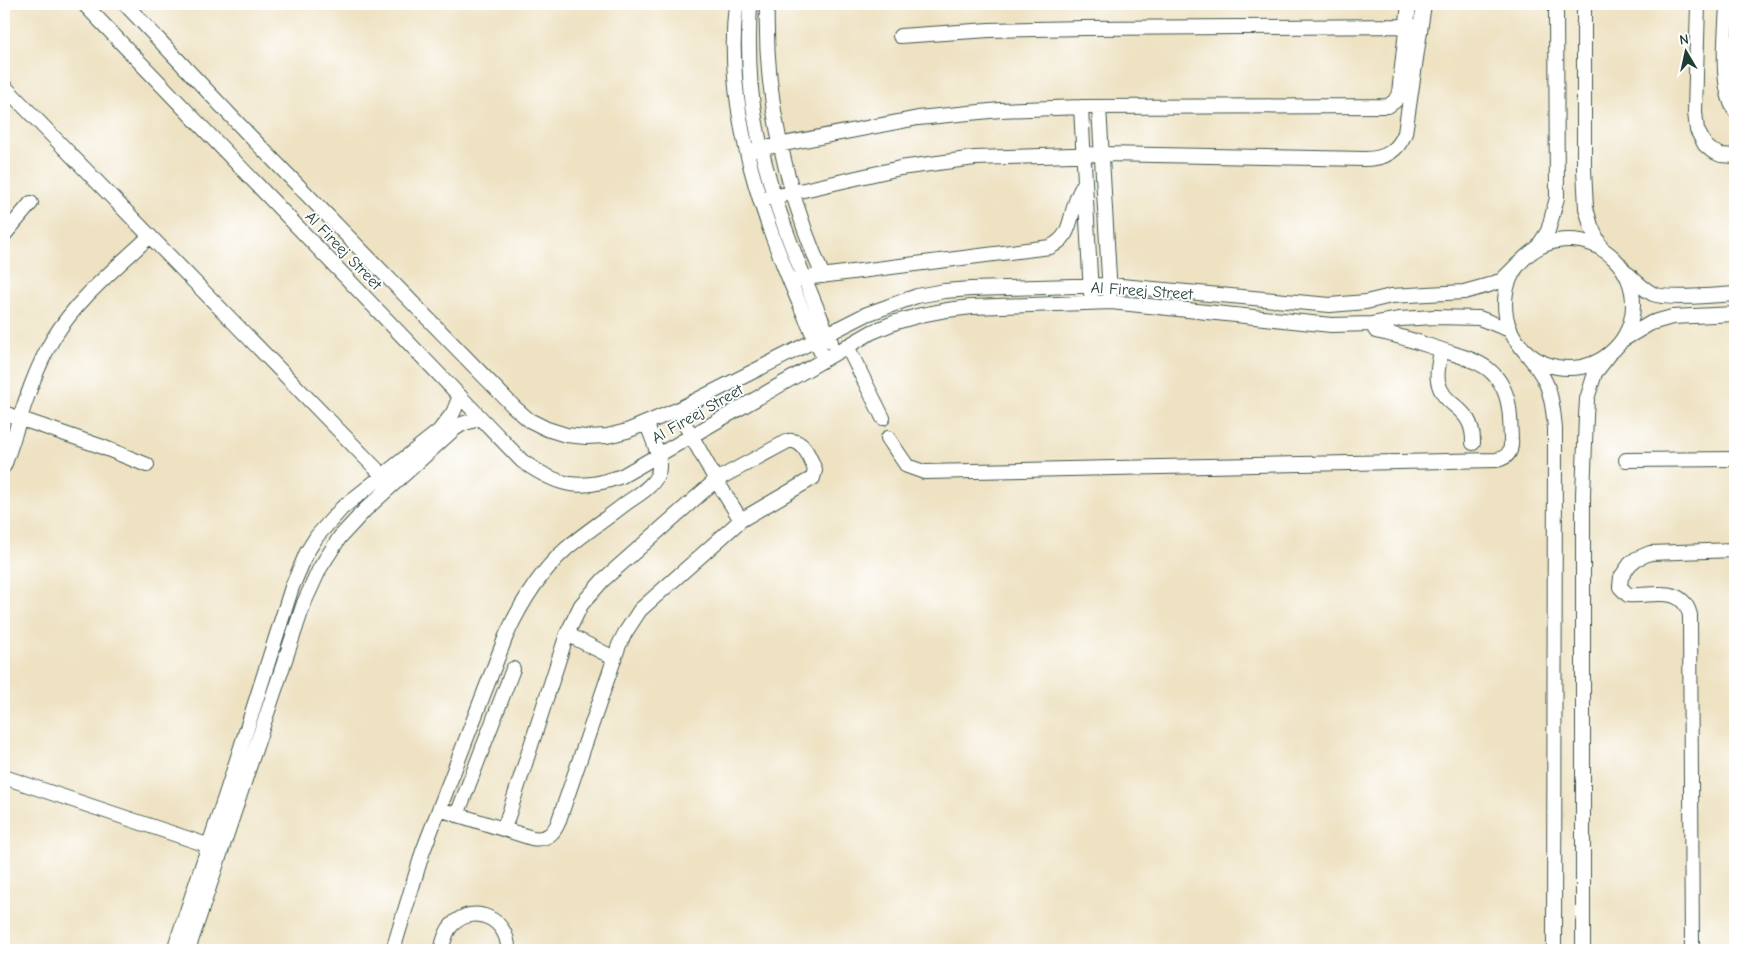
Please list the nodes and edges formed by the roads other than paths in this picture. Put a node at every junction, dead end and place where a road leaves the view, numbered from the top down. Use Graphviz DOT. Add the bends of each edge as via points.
graph roads {
  1 [pos="84,4"];
  2 [pos="125,4"];
  3 [pos="736,4"];
  4 [pos="750,4"];
  5 [pos="768,4"];
  6 [pos="1409,4"];
  7 [pos="1424,4"];
  8 [pos="1556,4"];
  9 [pos="1584,4"];
  10 [pos="1698,4"];
  11 [pos="1727,4"];
  12 [pos="1413,26"];
  13 [pos="900,36"];
  14 [pos="4,86"];
  15 [pos="1080,107"];
  16 [pos="1099,107"];
  17 [pos="1735,112"];
  18 [pos="780,144"];
  19 [pos="761,148"];
  20 [pos="747,151"];
  21 [pos="1083,154"];
  22 [pos="1102,154"];
  23 [pos="1735,156"];
  24 [pos="1085,182"];
  25 [pos="792,192"];
  26 [pos="774,196"];
  27 [pos="760,200"];
  28 [pos="31,203"];
  29 [pos="4,235"];
  30 [pos="150,236"];
  31 [pos="1537,248"];
  32 [pos="1601,248"];
  33 [pos="1519,263"];
  34 [pos="1624,269"];
  35 [pos="823,276"];
  36 [pos="805,278"];
  37 [pos="789,279"];
  38 [pos="1091,285"];
  39 [pos="1110,285"];
  40 [pos="1735,294"];
  41 [pos="1382,298"];
  42 [pos="1111,302"];
  43 [pos="1092,303"];
  44 [pos="1330,304"];
  45 [pos="1735,314"];
  46 [pos="1378,323"];
  47 [pos="1331,325"];
  48 [pos="1510,330"];
  49 [pos="822,337"];
  50 [pos="1623,339"];
  51 [pos="1521,347"];
  52 [pos="1441,350"];
  53 [pos="835,352"];
  54 [pos="1610,354"];
  55 [pos="460,396"];
  56 [pos="677,410"];
  57 [pos="4,413"];
  58 [pos="20,418"];
  59 [pos="481,418"];
  60 [pos="882,418"];
  61 [pos="647,424"];
  62 [pos="692,436"];
  63 [pos="888,438"];
  64 [pos="1473,443"];
  65 [pos="658,456"];
  66 [pos="1735,459"];
  67 [pos="1626,460"];
  68 [pos="147,465"];
  69 [pos="4,466"];
  70 [pos="382,475"];
  71 [pos="716,480"];
  72 [pos="392,486"];
  73 [pos="741,520"];
  74 [pos="1735,550"];
  75 [pos="289,598"];
  76 [pos="304,603"];
  77 [pos="567,634"];
  78 [pos="614,658"];
  79 [pos="513,668"];
  80 [pos="4,777"];
  81 [pos="439,809"];
  82 [pos="457,816"];
  83 [pos="504,829"];
  84 [pos="215,848"];
  85 [pos="192,918"];
  86 [pos="174,950"];
  87 [pos="188,950"];
  88 [pos="393,950"];
  89 [pos="441,950"];
  90 [pos="508,950"];
  91 [pos="1554,950"];
  92 [pos="1583,950"];
  93 [pos="1692,950"];
  1 -- 55 [label="street, Al Fireej Street"];
  2 -- 61 [label="street, Al Fireej Street" via="524,415 547,429 586,437 607,436"];
  3 -- 20 [label="street" via="734,75"];
  4 -- 19 [label="street" via="751,89"];
  5 -- 18 [label="street" via="769,79"];
  6 -- 12 [label="street"];
  7 -- 12 [label="street"];
  8 -- 31 [label="street" via="1557,198 1548,231"];
  9 -- 32 [label="street" via="1586,208"];
  10 -- 23 [label="street" via="1697,130 1712,151"];
  11 -- 17 [label="street" via="1726,82"];
  12 -- 13 [label="street" via="1076,28"];
  12 -- 16 [label="street" via="1399,93 1388,106"];
  12 -- 22 [label="street" via="1405,133 1397,148 1383,157"];
  14 -- 30 [label="street"];
  15 -- 16 [label="street"];
  15 -- 18 [label="street" via="918,118"];
  15 -- 21 [label="street"];
  16 -- 22 [label="street"];
  18 -- 19 [label="street"];
  18 -- 25 [label="street"];
  19 -- 20 [label="street"];
  19 -- 26 [label="street"];
  20 -- 27 [label="street"];
  21 -- 22 [label="street"];
  21 -- 24 [label="street"];
  21 -- 25 [label="street" via="937,162"];
  22 -- 39 [label="street"];
  24 -- 35 [label="street" via="1067,234 1050,247"];
  24 -- 38 [label="street"];
  25 -- 26 [label="street"];
  25 -- 35 [label="street"];
  26 -- 27 [label="street"];
  26 -- 36 [label="street"];
  27 -- 37 [label="street"];
  28 -- 29 [label="street"];
  30 -- 58 [label="street" via="66,321 43,357"];
  30 -- 70 [label="street"];
  31 -- 32 [label="street" via="1569,239"];
  31 -- 33 [label="street"];
  32 -- 34 [label="street"];
  33 -- 41 [label="street, Al Fireej Street" via="1502,280 1478,289"];
  33 -- 48 [label="street" via="1509,278 1504,296"];
  34 -- 40 [label="street" via="1655,295"];
  34 -- 50 [label="street" via="1630,282 1633,312"];
  35 -- 36 [label="street"];
  36 -- 37 [label="street"];
  36 -- 49 [label="street"];
  37 -- 49 [label="street"];
  38 -- 39 [label="street, Al Fireej Street"];
  38 -- 43 [label="street"];
  38 -- 49 [label="street, Al Fireej Street" via="971,289 917,296 867,314"];
  39 -- 42 [label="street"];
  39 -- 44 [label="street, Al Fireej Street"];
  41 -- 44 [label="street, Al Fireej Street"];
  41 -- 46 [label="street"];
  42 -- 43 [label="street, Al Fireej Street"];
  42 -- 47 [label="street, Al Fireej Street"];
  43 -- 53 [label="street, Al Fireej Street" via="972,307 921,314 896,322"];
  44 -- 47 [label="street"];
  45 -- 50 [label="street" via="1672,317 1652,323"];
  46 -- 47 [label="street, Al Fireej Street"];
  46 -- 48 [label="street, Al Fireej Street" via="1435,317 1479,318"];
  46 -- 52 [label="street" via="1376,331 1400,335"];
  48 -- 51 [label="street"];
  49 -- 53 [label="street"];
  49 -- 56 [label="street, Al Fireej Street"];
  50 -- 54 [label="street"];
  51 -- 54 [label="street" via="1541,362 1564,368 1588,365"];
  51 -- 91 [label="street" via="1543,375 1553,408 1555,429"];
  52 -- 63 [label="street" via="1481,365 1502,386 1509,408 1512,444 1504,458 924,472 907,466"];
  52 -- 64 [label="street" via="1440,387 1447,399 1469,420"];
  53 -- 60 [label="street"];
  53 -- 62 [label="street, Al Fireej Street"];
  54 -- 92 [label="street" via="1591,386 1586,417 1583,494"];
  55 -- 59 [label="street, Al Fireej Street"];
  55 -- 70 [label="street" via="453,413 439,431"];
  56 -- 61 [label="street, Al Fireej Street"];
  56 -- 62 [label="street"];
  57 -- 58 [label="street"];
  58 -- 68 [label="street"];
  58 -- 69 [label="street"];
  59 -- 65 [label="street, Al Fireej Street" via="522,461 559,482 581,486 601,484"];
  59 -- 72 [label="street" via="453,430"];
  61 -- 65 [label="street"];
  62 -- 65 [label="street, Al Fireej Street"];
  62 -- 71 [label="street"];
  65 -- 81 [label="street" via="657,475 650,484 567,549 526,598 506,636"];
  66 -- 67 [label="street"];
  70 -- 72 [label="street"];
  70 -- 75 [label="street" via="342,508 317,536 299,569"];
  71 -- 73 [label="street"];
  71 -- 73 [label="street" via="788,441 798,442 803,447 815,470 814,478"];
  71 -- 77 [label="street" via="604,580 582,605"];
  72 -- 76 [label="street" via="335,544"];
  73 -- 78 [label="street" via="640,610 624,633"];
  74 -- 93 [label="street" via="1650,553 1630,564 1620,580 1622,590 1628,595 1675,596 1685,604 1690,615"];
  75 -- 76 [label="street"];
  75 -- 84 [label="street" via="228,788"];
  76 -- 84 [label="street"];
  77 -- 78 [label="street"];
  77 -- 83 [label="street"];
  78 -- 83 [label="street" via="556,830 539,839"];
  79 -- 82 [label="street"];
  80 -- 84 [label="street"];
  81 -- 82 [label="street"];
  81 -- 88 [label="street" via="414,875"];
  82 -- 83 [label="street"];
  84 -- 85 [label="street"];
  85 -- 86 [label="street"];
  85 -- 87 [label="street"];
  89 -- 90 [label="street" via="452,925 464,917 478,915 491,919 502,928"];
}
